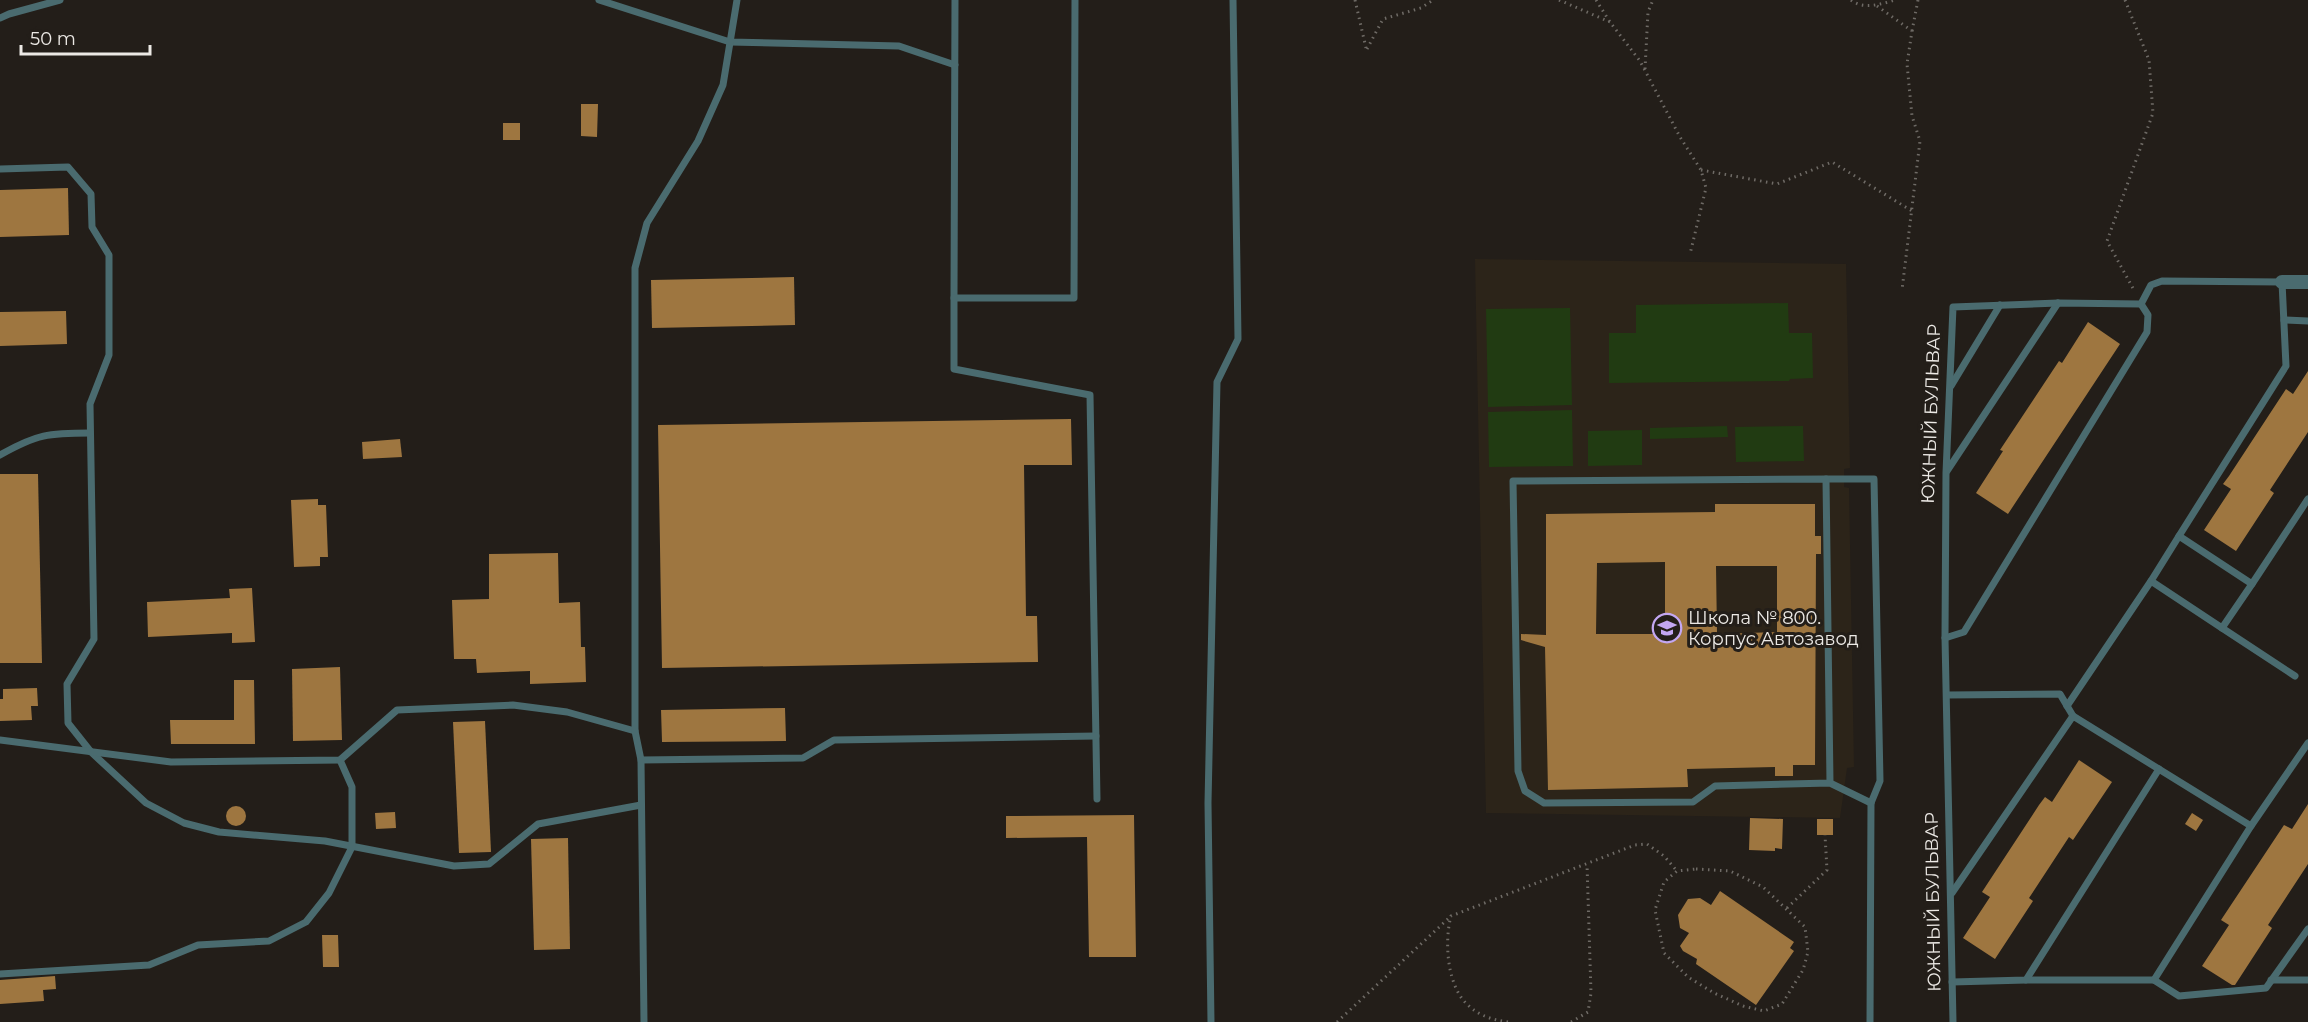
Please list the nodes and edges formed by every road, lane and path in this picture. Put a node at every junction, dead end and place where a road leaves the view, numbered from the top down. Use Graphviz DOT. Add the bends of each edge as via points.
graph roads {
  1 [pos="60,0"];
  2 [pos="599,0"];
  3 [pos="737,0"];
  4 [pos="955,0"];
  5 [pos="1075,0"];
  6 [pos="1233,0"];
  7 [pos="1354,0"];
  8 [pos="1433,0"];
  9 [pos="1559,0"];
  10 [pos="1596,0"];
  11 [pos="1653,0"];
  12 [pos="1851,0"];
  13 [pos="1895,0"];
  14 [pos="1918,0"];
  15 [pos="2126,0"];
  16 [pos="1876,6"];
  17 [pos="0,18"];
  18 [pos="1610,22"];
  19 [pos="1912,31"];
  20 [pos="730,42"];
  21 [pos="955,65"];
  22 [pos="1645,70"];
  23 [pos="0,169"];
  24 [pos="1701,170"];
  25 [pos="1912,211"];
  26 [pos="1690,254"];
  27 [pos="2282,282"];
  28 [pos="2308,282"];
  29 [pos="1902,290"];
  30 [pos="954,298"];
  31 [pos="2058,303"];
  32 [pos="2141,304"];
  33 [pos="2000,305"];
  34 [pos="2284,320"];
  35 [pos="2308,321"];
  36 [pos="1950,388"];
  37 [pos="90,433"];
  38 [pos="0,454"];
  39 [pos="1946,473"];
  40 [pos="1826,479"];
  41 [pos="2308,500"];
  42 [pos="2180,536"];
  43 [pos="2151,581"];
  44 [pos="2252,584"];
  45 [pos="2222,628"];
  46 [pos="1945,638"];
  47 [pos="2295,676"];
  48 [pos="1947,695"];
  49 [pos="2067,706"];
  50 [pos="2073,716"];
  51 [pos="635,731"];
  52 [pos="1096,736"];
  53 [pos="0,740"];
  54 [pos="2308,743"];
  55 [pos="91,752"];
  56 [pos="340,760"];
  57 [pos="641,760"];
  58 [pos="2159,769"];
  59 [pos="1830,783"];
  60 [pos="1097,799"];
  61 [pos="1871,803"];
  62 [pos="642,805"];
  63 [pos="2251,826"];
  64 [pos="1826,835"];
  65 [pos="352,847"];
  66 [pos="1587,864"];
  67 [pos="1677,871"];
  68 [pos="1952,893"];
  69 [pos="1787,908"];
  70 [pos="1451,916"];
  71 [pos="2308,929"];
  72 [pos="0,974"];
  73 [pos="2026,980"];
  74 [pos="2154,980"];
  75 [pos="2271,980"];
  76 [pos="2308,980"];
  77 [pos="1953,982"];
  78 [pos="644,1022"];
  79 [pos="1211,1022"];
  80 [pos="1337,1022"];
  81 [pos="1508,1022"];
  82 [pos="1571,1022"];
  83 [pos="1870,1022"];
  84 [pos="1953,1022"];
  1 -- 17 [label="lane"];
  2 -- 20 [label="lane"];
  3 -- 20 [label="lane"];
  4 -- 21 [label="lane"];
  5 -- 30 [label="lane" via="1074,298"];
  6 -- 79 [label="lane" via="1238,339 1217,382 1208,803"];
  7 -- 8 [label="path" via="1367,49 1383,19 1421,8"];
  9 -- 18 [label="path"];
  10 -- 18 [label="path"];
  11 -- 22 [label="path" via="1648,12"];
  12 -- 16 [label="path"];
  13 -- 16 [label="path"];
  14 -- 19 [label="path"];
  15 -- 32 [label="path" via="2149,60 2153,113 2106,241"];
  16 -- 19 [label="path"];
  18 -- 22 [label="path"];
  19 -- 25 [label="path" via="1906,64 1912,116 1920,141"];
  20 -- 21 [label="lane" via="899,46"];
  20 -- 51 [label="lane" via="723,85 698,141 647,223 635,268"];
  21 -- 30 [label="lane"];
  22 -- 24 [label="path"];
  23 -- 37 [label="lane" via="68,167 91,194 92,226 109,255 109,355 90,404"];
  24 -- 25 [label="path" via="1776,184 1832,162"];
  24 -- 26 [label="path" via="1706,188"];
  25 -- 29 [label="path"];
  27 -- 28 [label="street"];
  27 -- 32 [label="lane" via="2163,281 2151,285"];
  27 -- 34 [label="lane"];
  30 -- 52 [label="lane" via="954,369 1090,396"];
  31 -- 32 [label="lane, ЮЖНЫЙ БУЛЬВАР"];
  31 -- 33 [label="lane, ЮЖНЫЙ БУЛЬВАР"];
  31 -- 39 [label="lane"];
  32 -- 46 [label="lane" via="2148,315 2147,332 1964,633"];
  33 -- 36 [label="lane"];
  33 -- 36 [label="lane, ЮЖНЫЙ БУЛЬВАР" via="1953,307"];
  34 -- 35 [label="lane"];
  34 -- 42 [label="lane" via="2286,366"];
  36 -- 39 [label="lane, ЮЖНЫЙ БУЛЬВАР"];
  37 -- 38 [label="lane" via="50,433"];
  37 -- 55 [label="lane" via="94,639 67,684 68,723"];
  39 -- 46 [label="lane, ЮЖНЫЙ БУЛЬВАР"];
  40 -- 59 [label="lane"];
  40 -- 59 [label="lane" via="1513,481 1518,771 1525,791 1544,803 1693,802 1715,786"];
  40 -- 61 [label="lane" via="1875,479 1880,781"];
  41 -- 44 [label="lane"];
  42 -- 43 [label="lane"];
  42 -- 44 [label="lane"];
  43 -- 45 [label="lane"];
  43 -- 49 [label="lane"];
  44 -- 45 [label="lane"];
  45 -- 47 [label="lane"];
  46 -- 48 [label="lane, ЮЖНЫЙ БУЛЬВАР"];
  48 -- 49 [label="lane" via="2060,694"];
  48 -- 68 [label="lane, ЮЖНЫЙ БУЛЬВАР"];
  49 -- 50 [label="lane"];
  50 -- 58 [label="lane"];
  50 -- 68 [label="lane"];
  51 -- 56 [label="lane" via="567,712 513,705 397,710"];
  51 -- 57 [label="lane"];
  52 -- 57 [label="lane" via="834,740 803,758"];
  52 -- 60 [label="lane"];
  53 -- 55 [label="lane"];
  54 -- 63 [label="lane"];
  55 -- 56 [label="lane" via="171,762"];
  55 -- 65 [label="lane" via="146,802 184,823 219,832"];
  56 -- 65 [label="lane" via="352,787"];
  57 -- 62 [label="lane"];
  58 -- 63 [label="lane"];
  58 -- 73 [label="lane"];
  59 -- 61 [label="lane"];
  61 -- 83 [label="lane"];
  62 -- 65 [label="lane" via="538,824 489,864 453,866"];
  62 -- 78 [label="lane"];
  63 -- 74 [label="lane"];
  64 -- 69 [label="path" via="1827,870"];
  65 -- 72 [label="lane" via="329,893 306,922 269,941 198,945 149,965"];
  66 -- 67 [label="path" via="1647,844"];
  66 -- 70 [label="path"];
  66 -- 82 [label="path" via="1591,993 1587,1012"];
  67 -- 69 [label="path" via="1730,871 1763,887"];
  67 -- 69 [label="path" via="1664,882 1655,910 1664,953 1688,977 1743,1006 1764,1011 1782,1004 1803,970 1809,952 1805,927"];
  68 -- 77 [label="lane, ЮЖНЫЙ БУЛЬВАР"];
  70 -- 80 [label="path"];
  70 -- 81 [label="path" via="1447,930 1453,981 1467,1006 1490,1019"];
  71 -- 75 [label="lane"];
  73 -- 74 [label="lane"];
  73 -- 77 [label="lane"];
  74 -- 75 [label="lane" via="2179,996 2266,988"];
  75 -- 76 [label="lane"];
  77 -- 84 [label="lane, ЮЖНЫЙ БУЛЬВАР"];
}
